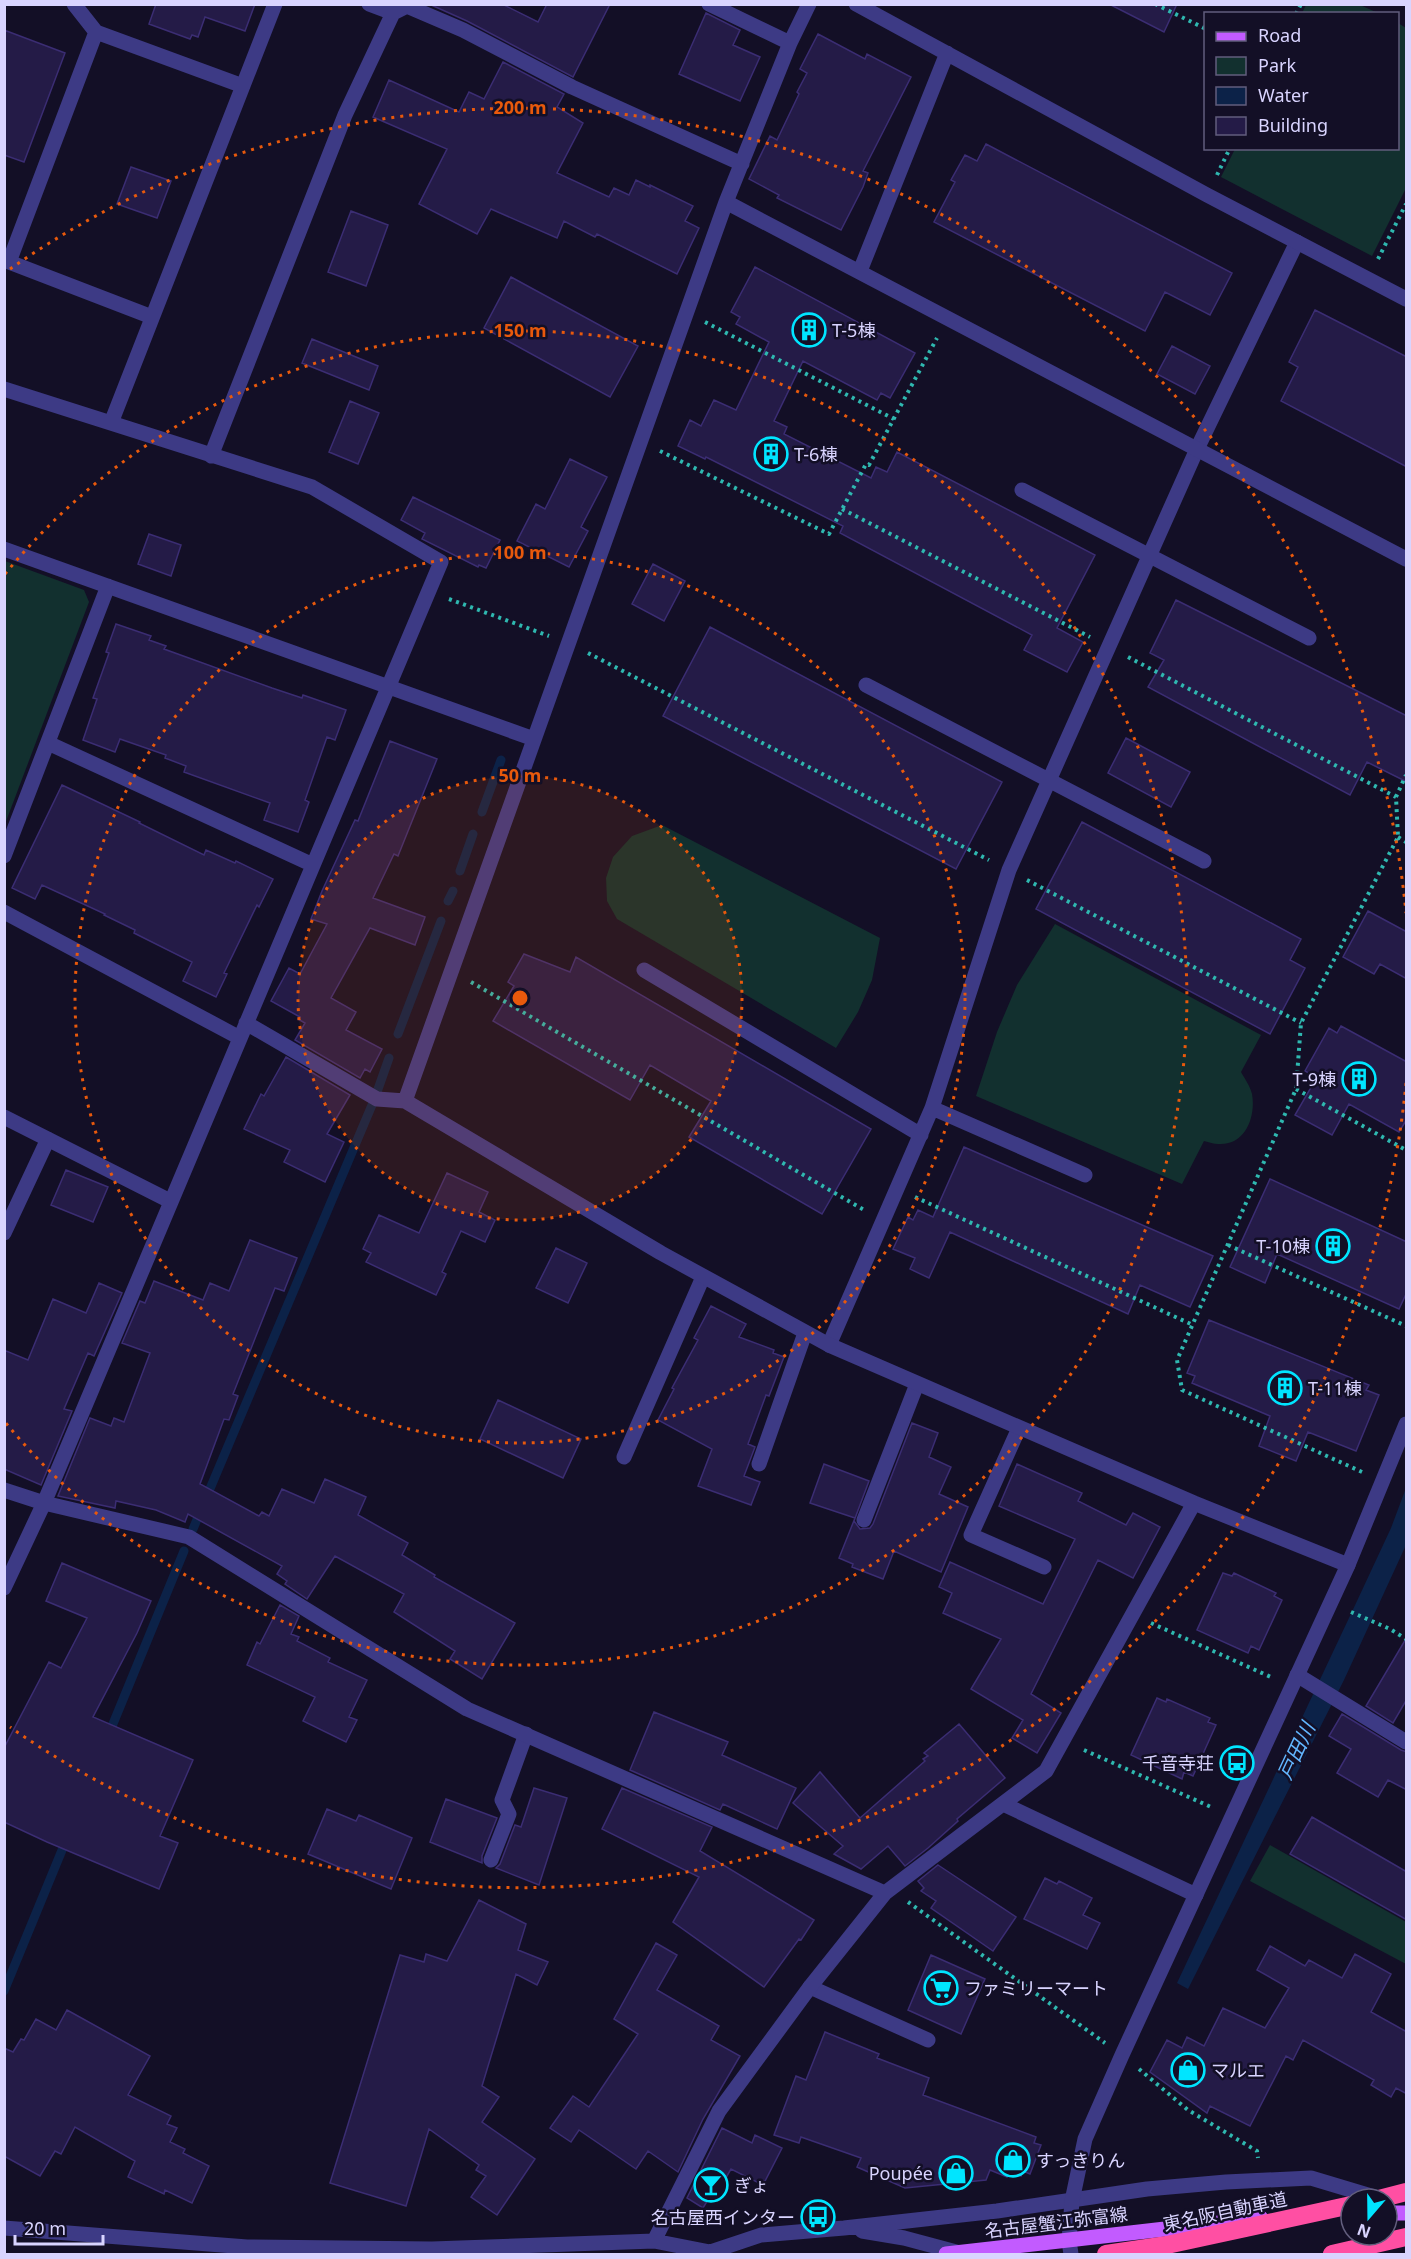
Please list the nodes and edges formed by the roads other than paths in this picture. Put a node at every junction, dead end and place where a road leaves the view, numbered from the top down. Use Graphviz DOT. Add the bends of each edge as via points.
graph roads {
  1 [pos="74,4"];
  2 [pos="275,4"];
  3 [pos="369,4"];
  4 [pos="710,4"];
  5 [pos="809,4"];
  6 [pos="856,4"];
  7 [pos="393,14"];
  8 [pos="96,32"];
  9 [pos="790,43"];
  10 [pos="947,53"];
  11 [pos="243,86"];
  12 [pos="742,164"];
  13 [pos="726,202"];
  14 [pos="1297,242"];
  15 [pos="860,271"];
  16 [pos="1407,299"];
  17 [pos="152,317"];
  18 [pos="4,389"];
  19 [pos="111,423"];
  20 [pos="1197,449"];
  21 [pos="211,456"];
  22 [pos="1022,490"];
  23 [pos="4,549"];
  24 [pos="1150,555"];
  25 [pos="1407,559"];
  26 [pos="108,586"];
  27 [pos="1309,638"];
  28 [pos="866,685"];
  29 [pos="388,687"];
  30 [pos="534,739"];
  31 [pos="48,743"];
  32 [pos="1049,781"];
  33 [pos="4,856"];
  34 [pos="1204,861"];
  35 [pos="313,865"];
  36 [pos="4,912"];
  37 [pos="644,970"];
  38 [pos="246,1023"];
  39 [pos="240,1038"];
  40 [pos="405,1101"];
  41 [pos="932,1108"];
  42 [pos="4,1117"];
  43 [pos="921,1135"];
  44 [pos="48,1139"];
  45 [pos="1085,1174"];
  46 [pos="170,1201"];
  47 [pos="4,1233"];
  48 [pos="703,1276"];
  49 [pos="805,1333"];
  50 [pos="828,1345"];
  51 [pos="917,1384"];
  52 [pos="1407,1424"];
  53 [pos="1019,1428"];
  54 [pos="624,1457"];
  55 [pos="759,1464"];
  56 [pos="4,1490"];
  57 [pos="44,1503"];
  58 [pos="1194,1503"];
  59 [pos="864,1520"];
  60 [pos="1348,1565"];
  61 [pos="1044,1567"];
  62 [pos="4,1588"];
  63 [pos="1297,1675"];
  64 [pos="526,1734"];
  65 [pos="1407,1742"];
  66 [pos="1003,1804"];
  67 [pos="491,1860"];
  68 [pos="885,1893"];
  69 [pos="1196,1895"];
  70 [pos="810,1987"];
  71 [pos="928,2040"];
  72 [pos="1341,2187"];
  73 [pos="1072,2201"];
  74 [pos="1339,2208"];
  75 [pos="1339,2215"];
  76 [pos="4,2228"];
  77 [pos="844,2229"];
  78 [pos="1407,2237"];
  79 [pos="654,2241"];
  80 [pos="1070,2248"];
  81 [pos="707,2253"];
  82 [pos="953,2254"];
  83 [pos="1106,2254"];
  84 [pos="1332,2254"];
  1 -- 8 [label="street"];
  2 -- 11 [label="street"];
  3 -- 7 [label="street"];
  4 -- 9 [label="street"];
  5 -- 9 [label="street"];
  6 -- 10 [label="street"];
  7 -- 12 [label="street" via="407,6 463,30 572,87"];
  7 -- 21 [label="street" via="345,115"];
  8 -- 11 [label="street"];
  8 -- 17 [label="street" via="9,262"];
  9 -- 12 [label="street"];
  10 -- 14 [label="street"];
  10 -- 15 [label="street"];
  11 -- 17 [label="street"];
  12 -- 13 [label="street"];
  13 -- 15 [label="street"];
  13 -- 30 [label="street"];
  14 -- 16 [label="street"];
  14 -- 20 [label="street"];
  15 -- 20 [label="street"];
  17 -- 19 [label="street"];
  18 -- 19 [label="street"];
  19 -- 21 [label="street"];
  20 -- 24 [label="street"];
  20 -- 25 [label="street"];
  21 -- 29 [label="street" via="312,487 441,562"];
  22 -- 24 [label="street"];
  23 -- 26 [label="street"];
  24 -- 27 [label="street"];
  24 -- 32 [label="street"];
  26 -- 29 [label="street"];
  26 -- 31 [label="street"];
  28 -- 32 [label="street"];
  29 -- 30 [label="street"];
  29 -- 35 [label="street"];
  30 -- 40 [label="street"];
  31 -- 33 [label="street"];
  31 -- 35 [label="street"];
  32 -- 34 [label="street"];
  32 -- 41 [label="street" via="1009,870"];
  35 -- 38 [label="street"];
  36 -- 39 [label="street"];
  37 -- 43 [label="street"];
  38 -- 39 [label="street"];
  38 -- 40 [label="street" via="376,1099"];
  39 -- 46 [label="street"];
  40 -- 48 [label="street"];
  41 -- 43 [label="street"];
  41 -- 45 [label="street"];
  42 -- 44 [label="street"];
  43 -- 50 [label="street"];
  44 -- 46 [label="street"];
  44 -- 47 [label="street"];
  46 -- 57 [label="street"];
  48 -- 49 [label="street"];
  48 -- 54 [label="street"];
  49 -- 50 [label="street"];
  49 -- 55 [label="street"];
  50 -- 51 [label="street"];
  51 -- 53 [label="street"];
  51 -- 59 [label="street"];
  52 -- 60 [label="street"];
  53 -- 58 [label="street"];
  53 -- 61 [label="street" via="971,1535"];
  56 -- 57 [label="street"];
  57 -- 62 [label="street"];
  57 -- 64 [label="street" via="189,1537 467,1709"];
  58 -- 60 [label="street"];
  58 -- 66 [label="street" via="1046,1771"];
  60 -- 63 [label="street"];
  63 -- 65 [label="street"];
  63 -- 69 [label="street"];
  64 -- 67 [label="street" via="502,1800 509,1814"];
  64 -- 68 [label="street"];
  66 -- 68 [label="street"];
  66 -- 69 [label="street"];
  68 -- 70 [label="street"];
  69 -- 73 [label="street" via="1085,2139"];
  70 -- 71 [label="street"];
  70 -- 79 [label="street" via="719,2111"];
  72 -- 73 [label="street" via="1311,2178 1262,2180 1148,2189"];
  73 -- 77 [label="street"];
  73 -- 80 [label="street"];
  74 -- 83 [label="highway, 東名阪自動車道, bridge" via="1167,2245"];
  75 -- 80 [label="main road, 名古屋蟹江弥富線" via="1230,2220"];
  76 -- 79 [label="street" via="247,2247 432,2248"];
  77 -- 81 [label="street" via="761,2235"];
  77 -- 82 [label="street" via="904,2238"];
  78 -- 84 [label="highway"];
  79 -- 81 [label="street"];
  80 -- 82 [label="main road, 名古屋蟹江弥富線"];
}
